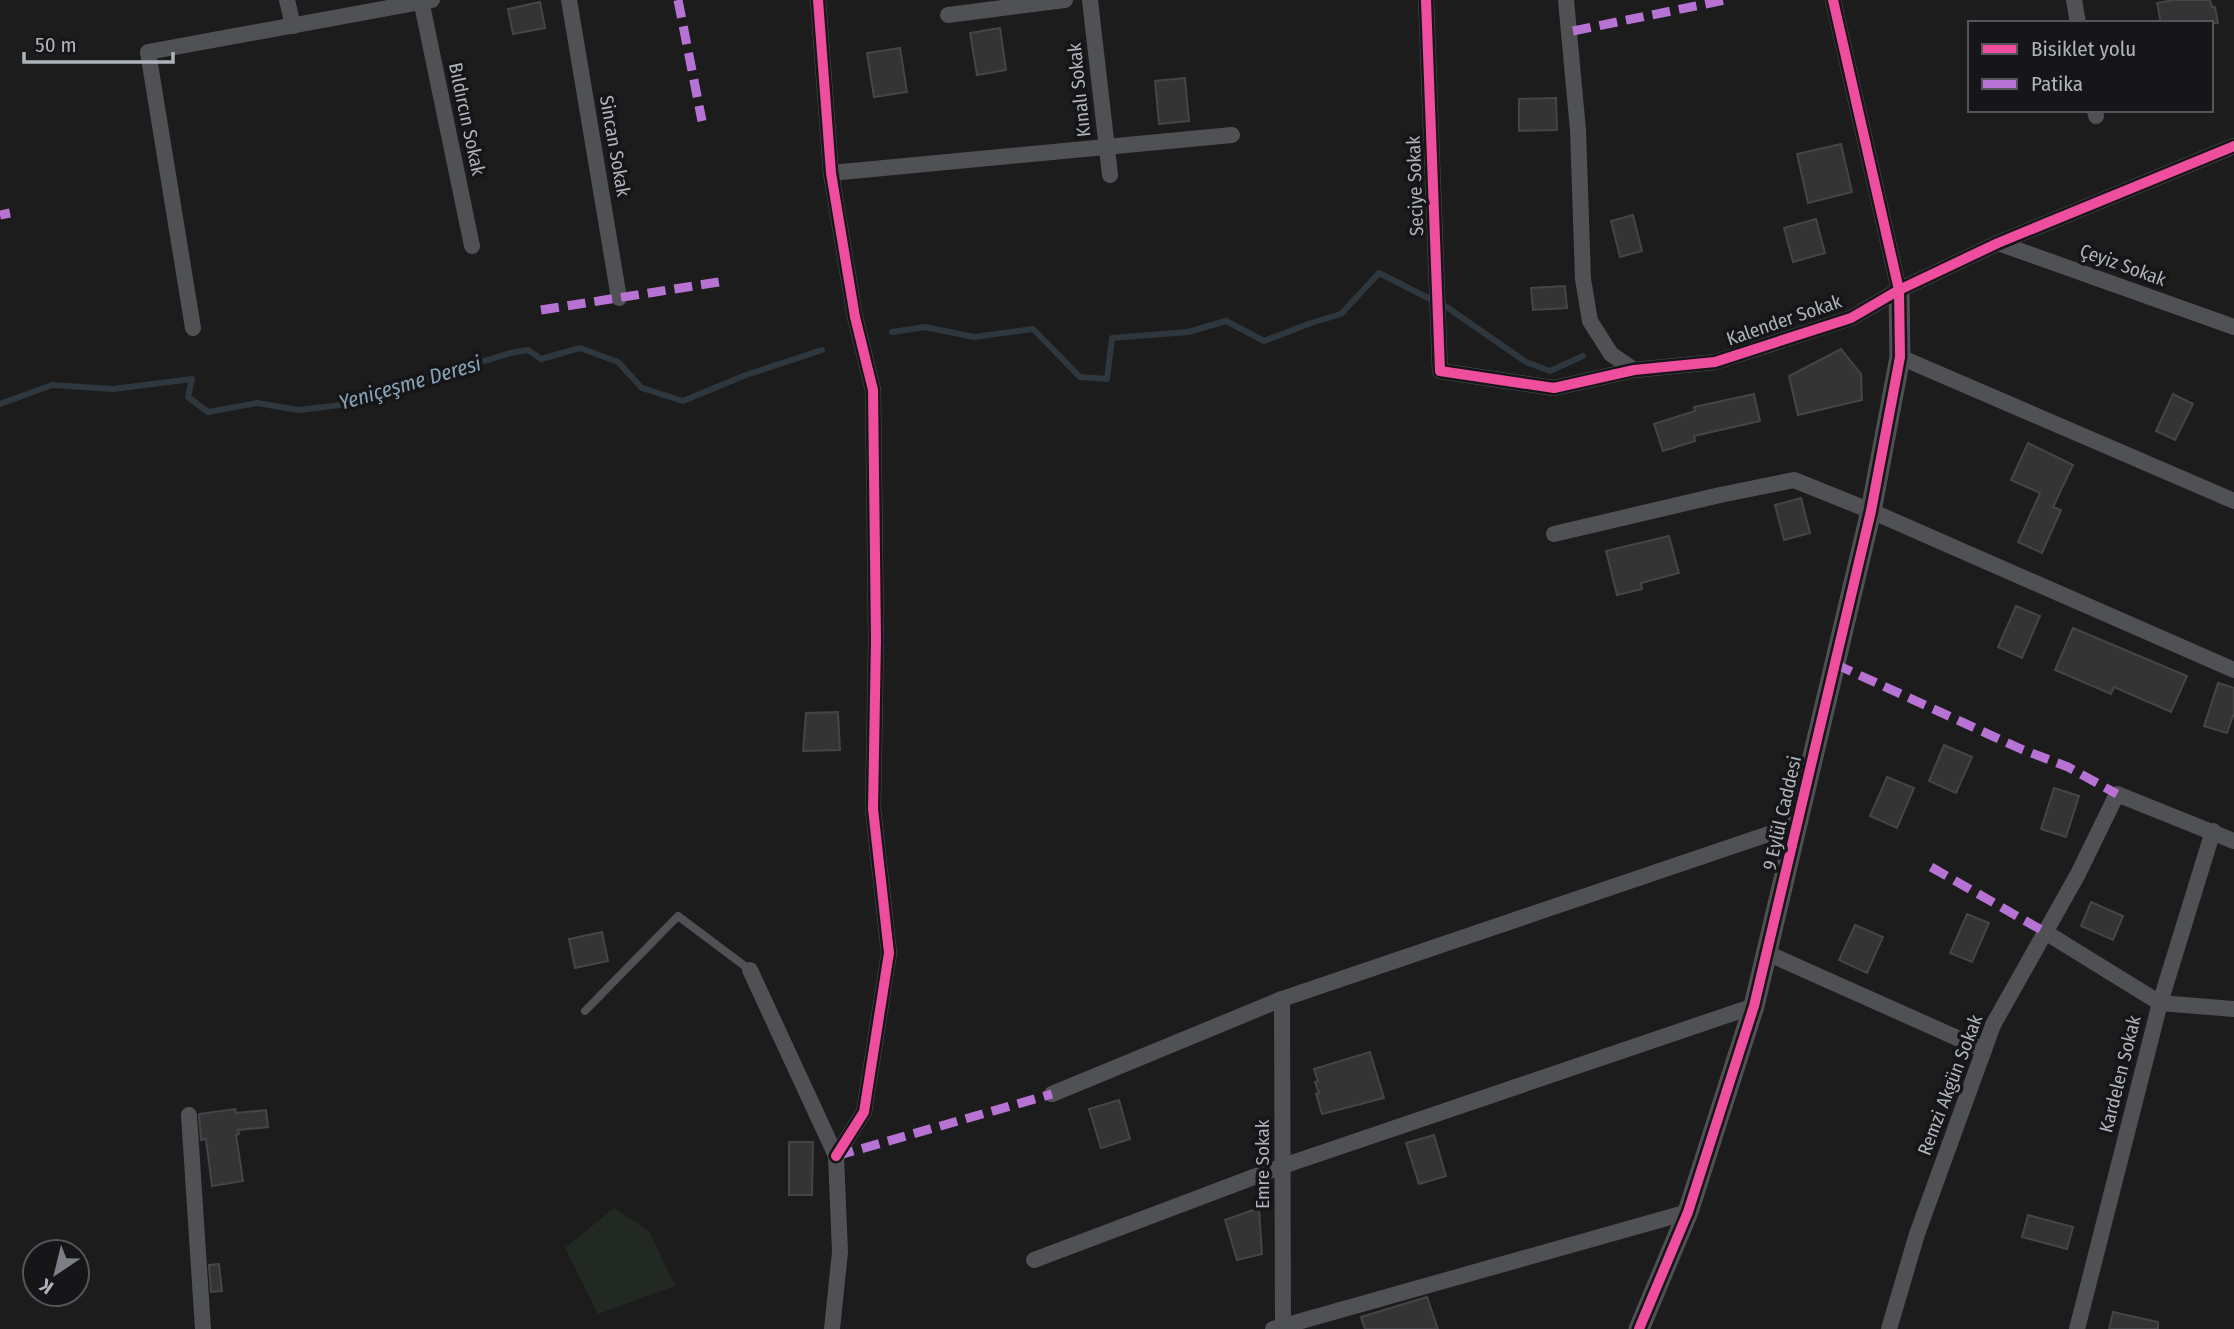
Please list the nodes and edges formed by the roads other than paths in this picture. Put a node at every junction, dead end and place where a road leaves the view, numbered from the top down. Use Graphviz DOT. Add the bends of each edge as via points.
graph roads {
  1 [pos="287,0"];
  2 [pos="569,0"];
  3 [pos="818,0"];
  4 [pos="1065,0"];
  5 [pos="1090,0"];
  6 [pos="1426,0"];
  7 [pos="1566,0"];
  8 [pos="1833,0"];
  9 [pos="2074,0"];
  10 [pos="425,1"];
  11 [pos="948,15"];
  12 [pos="2078,21"];
  13 [pos="293,26"];
  14 [pos="1232,135"];
  15 [pos="2234,146"];
  16 [pos="1107,147"];
  17 [pos="831,173"];
  18 [pos="1110,175"];
  19 [pos="1998,243"];
  20 [pos="472,246"];
  21 [pos="1899,290"];
  22 [pos="619,298"];
  23 [pos="2234,327"];
  24 [pos="193,328"];
  25 [pos="1900,356"];
  26 [pos="1634,370"];
  27 [pos="1440,371"];
  28 [pos="2234,501"];
  29 [pos="1871,511"];
  30 [pos="1554,534"];
  31 [pos="2234,670"];
  32 [pos="1798,824"];
  33 [pos="2213,831"];
  34 [pos="2234,841"];
  35 [pos="2045,932"];
  36 [pos="1767,953"];
  37 [pos="750,970"];
  38 [pos="1282,999"];
  39 [pos="2160,1003"];
  40 [pos="1754,1006"];
  41 [pos="2234,1009"];
  42 [pos="585,1011"];
  43 [pos="1984,1050"];
  44 [pos="1052,1094"];
  45 [pos="189,1115"];
  46 [pos="836,1156"];
  47 [pos="1283,1167"];
  48 [pos="1688,1212"];
  49 [pos="1034,1260"];
  50 [pos="1280,1328"];
  51 [pos="203,1329"];
  52 [pos="832,1329"];
  53 [pos="1639,1329"];
  54 [pos="1889,1329"];
  55 [pos="2077,1329"];
  1 -- 13 [label="street"];
  2 -- 22 [label="street, Sincan Sokak"];
  3 -- 17 [label="street"];
  4 -- 11 [label="street"];
  5 -- 16 [label="street, Kınalı Sokak"];
  6 -- 27 [label="street, Seciye Sokak"];
  7 -- 26 [label="street" via="1578,130 1583,279 1590,321 1611,354"];
  8 -- 21 [label="street"];
  9 -- 12 [label="street"];
  10 -- 13 [label="street"];
  10 -- 20 [label="street, Bıldırcın Sokak"];
  13 -- 24 [label="street" via="148,52"];
  14 -- 16 [label="street"];
  15 -- 19 [label="street, Kalender Sokak"];
  16 -- 17 [label="street"];
  16 -- 18 [label="street, Kınalı Sokak"];
  17 -- 46 [label="street" via="855,317 873,390 873,809 889,953 864,1112"];
  19 -- 21 [label="street, Kalender Sokak"];
  19 -- 23 [label="street, Çeyiz Sokak"];
  21 -- 25 [label="street, 9 Eylül Caddesi"];
  21 -- 26 [label="street, Kalender Sokak" via="1851,318 1715,362"];
  25 -- 28 [label="street"];
  25 -- 29 [label="street, 9 Eylül Caddesi"];
  26 -- 27 [label="street, Kalender Sokak" via="1554,388"];
  29 -- 30 [label="street" via="1794,480"];
  29 -- 31 [label="street"];
  29 -- 32 [label="street, 9 Eylül Caddesi"];
  32 -- 36 [label="street, 9 Eylül Caddesi"];
  32 -- 38 [label="street"];
  33 -- 34 [label="street"];
  33 -- 35 [label="street, Remzi Akgün Sokak" via="2117,794"];
  33 -- 39 [label="street, Kardelen Sokak"];
  35 -- 39 [label="street"];
  35 -- 43 [label="street, Remzi Akgün Sokak"];
  36 -- 40 [label="street, 9 Eylül Caddesi"];
  36 -- 43 [label="street"];
  37 -- 42 [label="lane" via="678,916"];
  37 -- 46 [label="street"];
  38 -- 44 [label="street"];
  38 -- 47 [label="street, Emre Sokak"];
  39 -- 41 [label="street"];
  39 -- 55 [label="street, Kardelen Sokak"];
  40 -- 47 [label="street"];
  40 -- 48 [label="street, 9 Eylül Caddesi"];
  43 -- 54 [label="street, Remzi Akgün Sokak" via="1917,1234"];
  45 -- 51 [label="street"];
  46 -- 52 [label="street" via="840,1252"];
  47 -- 49 [label="street"];
  47 -- 50 [label="street, Emre Sokak"];
  48 -- 50 [label="street"];
  48 -- 53 [label="street, 9 Eylül Caddesi"];
}
